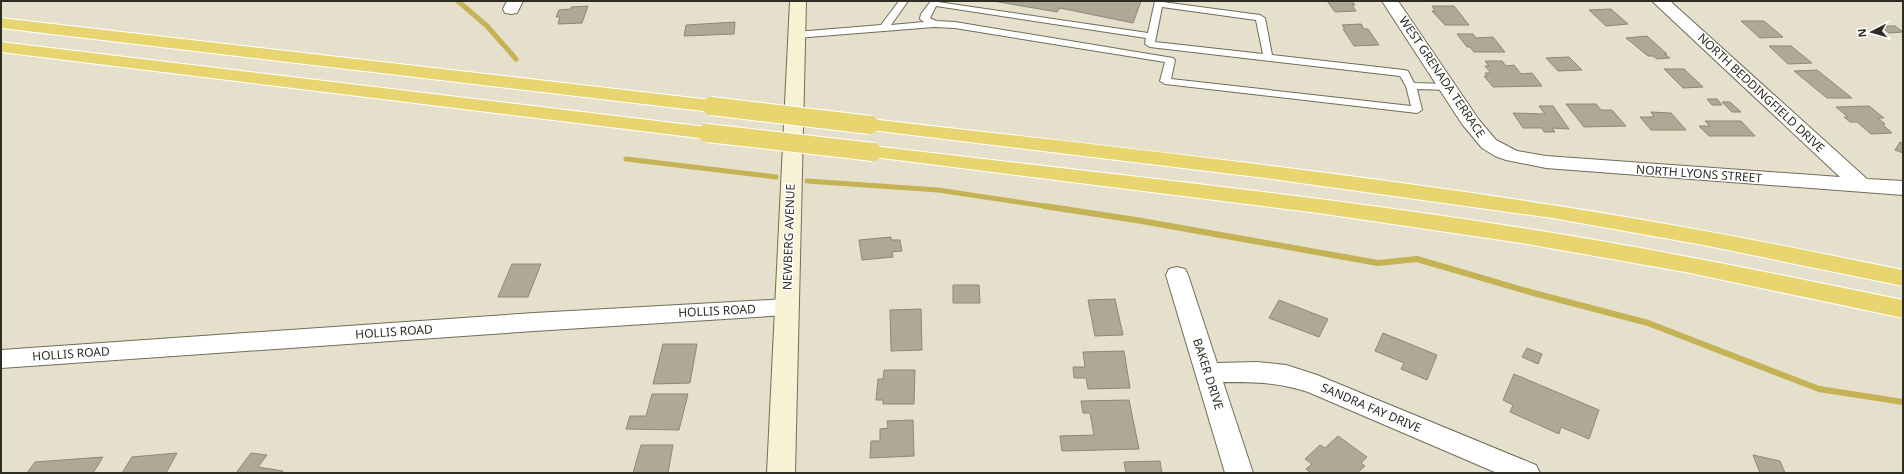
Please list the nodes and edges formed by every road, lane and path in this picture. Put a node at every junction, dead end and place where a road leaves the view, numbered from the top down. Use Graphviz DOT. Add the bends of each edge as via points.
graph roads {
  1 [pos="798,1"];
  2 [pos="904,1"];
  3 [pos="1390,1"];
  4 [pos="1660,1"];
  5 [pos="1159,2"];
  6 [pos="1,23"];
  7 [pos="934,24"];
  8 [pos="885,27"];
  9 [pos="796,35"];
  10 [pos="1151,40"];
  11 [pos="1,47"];
  12 [pos="1147,55"];
  13 [pos="1268,57"];
  14 [pos="1411,86"];
  15 [pos="1448,87"];
  16 [pos="1497,150"];
  17 [pos="1860,185"];
  18 [pos="1903,188"];
  19 [pos="1177,275"];
  20 [pos="1903,278"];
  21 [pos="787,307"];
  22 [pos="1903,309"];
  23 [pos="1,359"];
  24 [pos="1209,373"];
  25 [pos="781,473"];
  26 [pos="1239,473"];
  27 [pos="1526,473"];
  1 -- 9 [label="street, NEWBERG AVENUE"];
  2 -- 8 [label="lane"];
  3 -- 15 [label="street, WEST GRENADA TERRACE"];
  4 -- 17 [label="street, NORTH BEDDINGFIELD DRIVE"];
  5 -- 10 [label="lane"];
  5 -- 13 [label="lane" via="1260,18"];
  6 -- 20 [label="highway, bridge" via="1277,172 1503,204 1684,234"];
  7 -- 8 [label="lane"];
  7 -- 10 [label="lane" via="925,19 934,3"];
  7 -- 12 [label="lane" via="955,25"];
  8 -- 9 [label="lane"];
  9 -- 21 [label="street, NEWBERG AVENUE"];
  10 -- 12 [label="lane"];
  10 -- 13 [label="lane"];
  11 -- 22 [label="highway, bridge" via="1235,196 1466,227 1597,249"];
  12 -- 14 [label="lane" via="1170,60 1165,81 1417,110"];
  13 -- 14 [label="lane" via="1404,73"];
  14 -- 15 [label="lane"];
  15 -- 16 [label="street, WEST GRENADA TERRACE" via="1472,124 1488,144"];
  16 -- 17 [label="street, NORTH LYONS STREET" via="1513,156 1546,162"];
  17 -- 18 [label="street, NORTH LYONS STREET"];
  19 -- 24 [label="street, BAKER DRIVE"];
  21 -- 23 [label="street, HOLLIS ROAD"];
  21 -- 25 [label="street, NEWBERG AVENUE"];
  24 -- 26 [label="street, BAKER DRIVE"];
  24 -- 27 [label="street, SANDRA FAY DRIVE" via="1257,372 1286,375 1317,385"];
}
